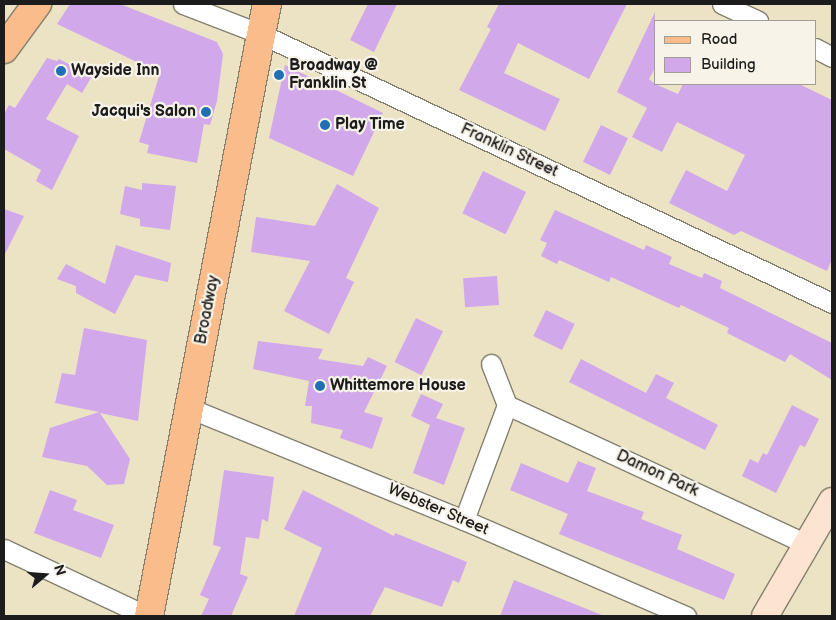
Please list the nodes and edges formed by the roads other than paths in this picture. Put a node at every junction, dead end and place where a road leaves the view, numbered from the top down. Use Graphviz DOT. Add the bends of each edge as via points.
graph roads {
  1 [pos="37,4"];
  2 [pos="183,4"];
  3 [pos="267,4"];
  4 [pos="722,4"];
  5 [pos="756,20"];
  6 [pos="261,34"];
  7 [pos="4,48"];
  8 [pos="816,49"];
  9 [pos="832,57"];
  10 [pos="832,303"];
  11 [pos="491,364"];
  12 [pos="507,405"];
  13 [pos="189,408"];
  14 [pos="832,502"];
  15 [pos="464,520"];
  16 [pos="808,544"];
  17 [pos="4,549"];
  18 [pos="148,616"];
  19 [pos="686,616"];
  20 [pos="764,616"];
  1 -- 7 [label="main road"];
  2 -- 6 [label="street, Franklin Street"];
  3 -- 6 [label="main road, Broadway"];
  4 -- 5 [label="street"];
  6 -- 10 [label="street, Franklin Street"];
  6 -- 13 [label="main road, Broadway"];
  8 -- 9 [label="street"];
  11 -- 12 [label="street"];
  12 -- 15 [label="street"];
  12 -- 16 [label="street, Damon Park"];
  13 -- 15 [label="street, Webster Street"];
  13 -- 18 [label="main road, Broadway"];
  14 -- 16 [label="main road"];
  15 -- 19 [label="street, Webster Street"];
  16 -- 20 [label="main road"];
  17 -- 18 [label="street"];
}
